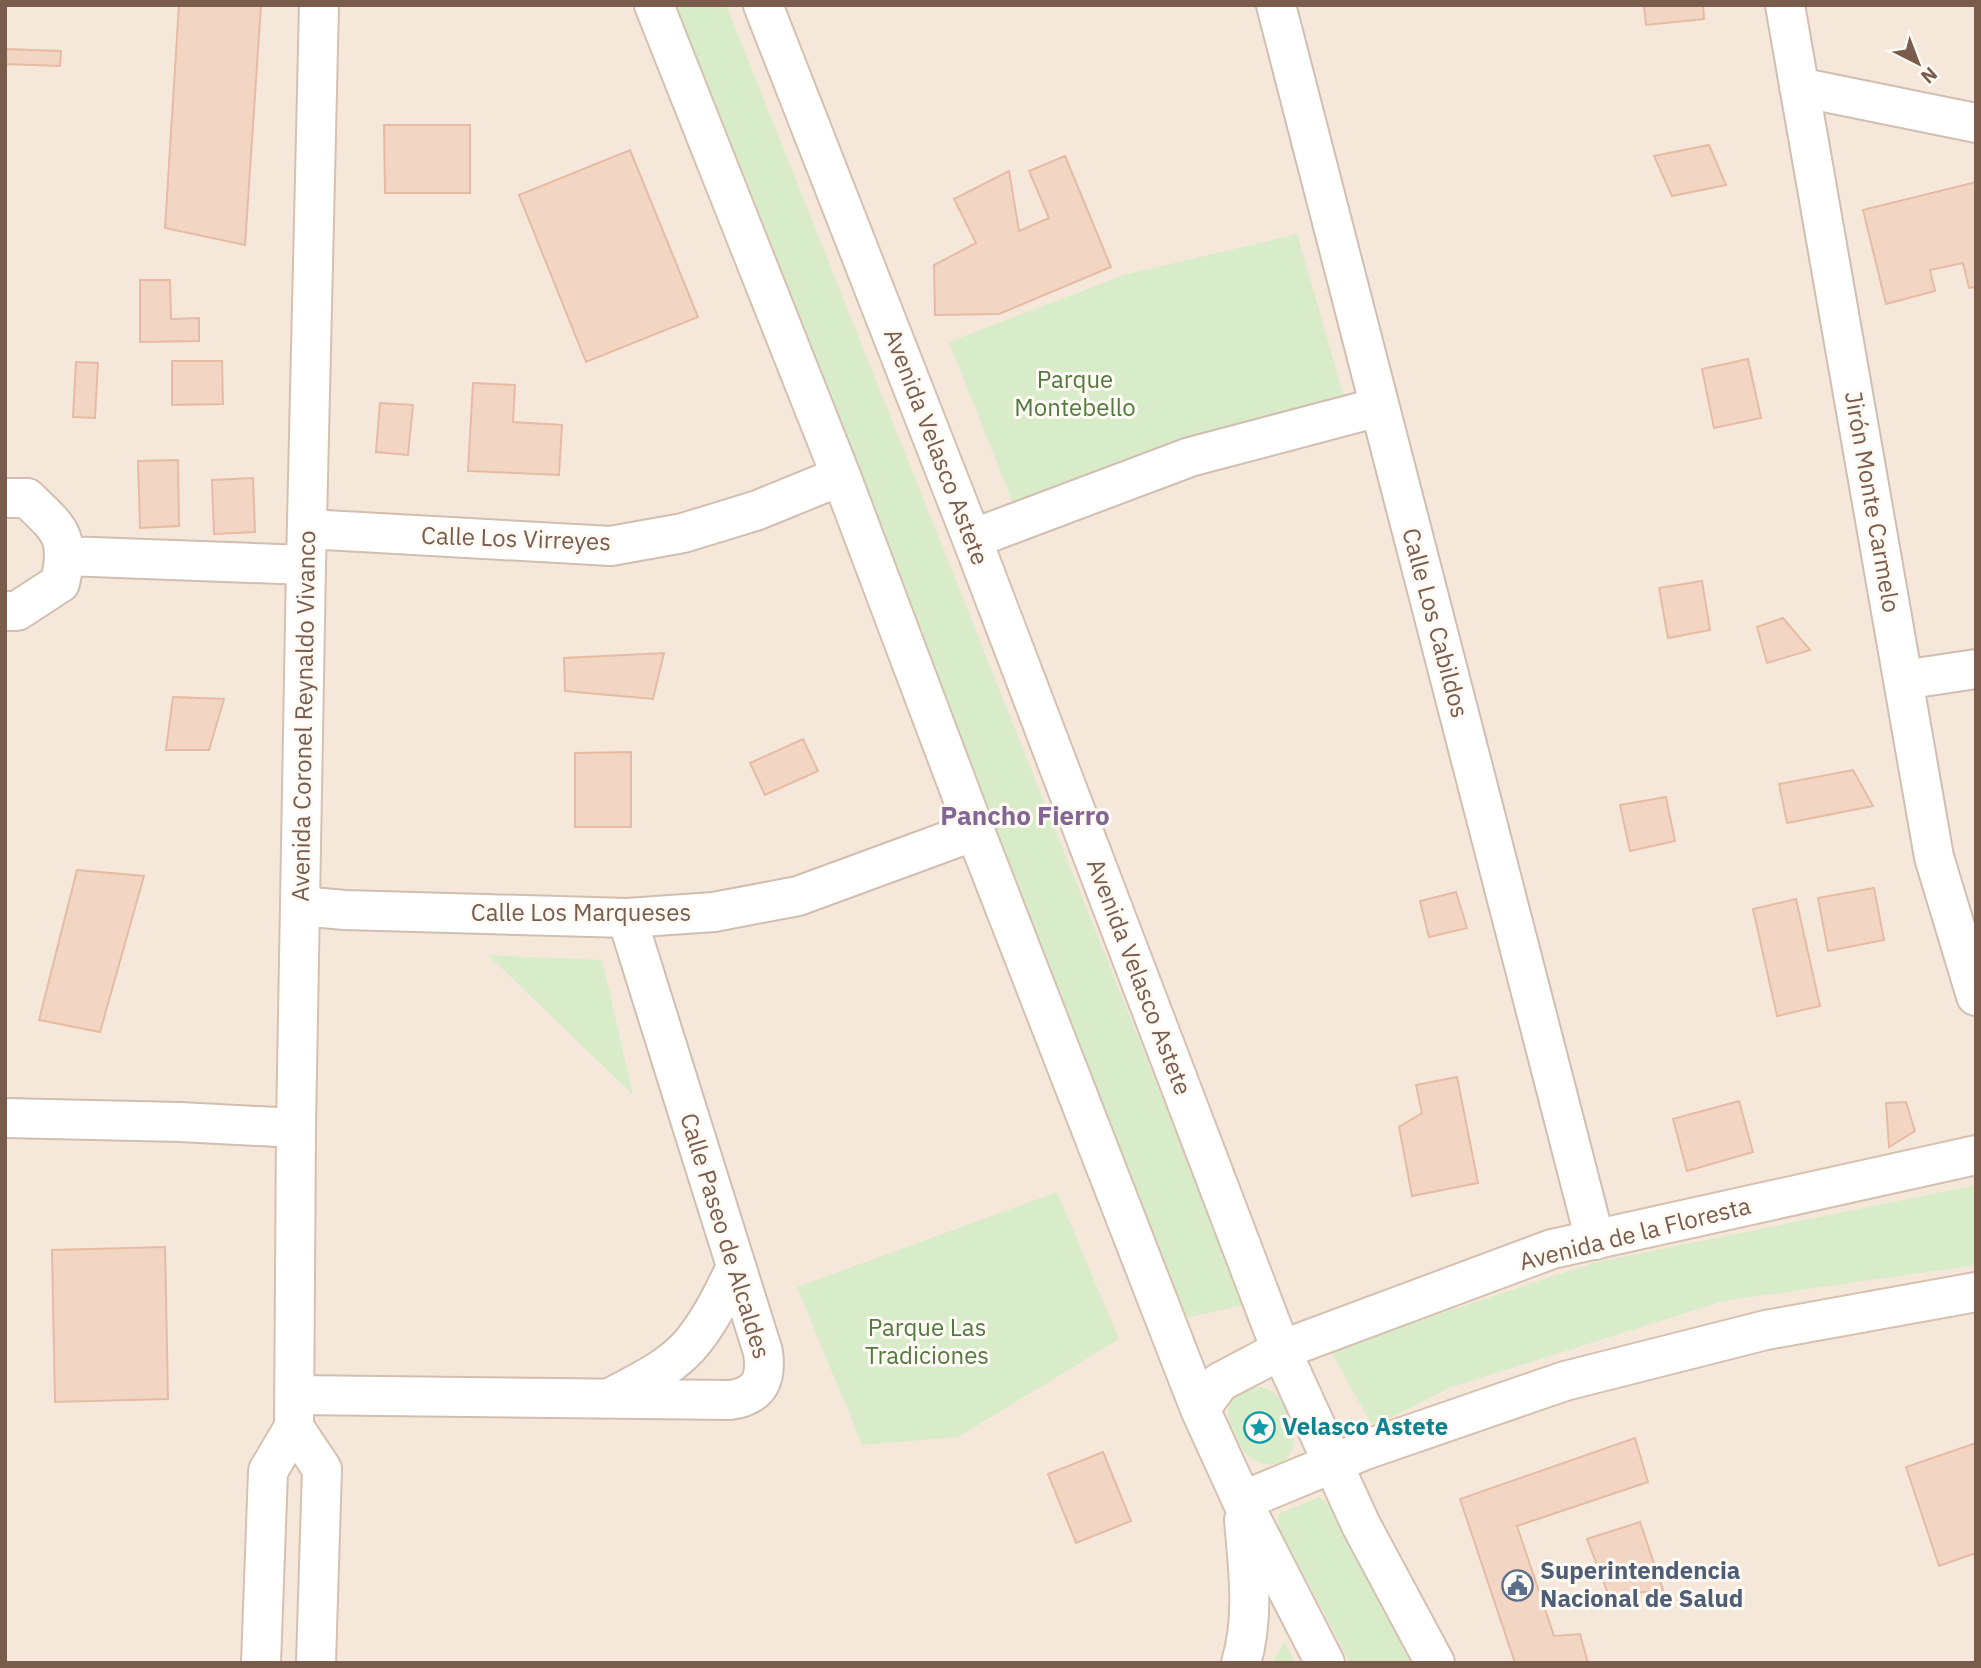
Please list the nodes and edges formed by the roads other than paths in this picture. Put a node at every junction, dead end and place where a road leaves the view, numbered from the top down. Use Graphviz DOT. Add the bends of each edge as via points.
graph roads {
  1 [pos="319,5"];
  2 [pos="654,5"];
  3 [pos="763,5"];
  4 [pos="1276,5"];
  5 [pos="1785,5"];
  6 [pos="1799,87"];
  7 [pos="1976,124"];
  8 [pos="1379,407"];
  9 [pos="841,476"];
  10 [pos="5,498"];
  11 [pos="972,539"];
  12 [pos="306,547"];
  13 [pos="66,556"];
  14 [pos="5,611"];
  15 [pos="1976,668"];
  16 [pos="1903,680"];
  17 [pos="975,831"];
  18 [pos="300,906"];
  19 [pos="627,918"];
  20 [pos="1976,996"];
  21 [pos="5,1118"];
  22 [pos="296,1128"];
  23 [pos="1976,1155"];
  24 [pos="1595,1240"];
  25 [pos="736,1267"];
  26 [pos="1976,1292"];
  27 [pos="1282,1350"];
  28 [pos="610,1398"];
  29 [pos="1200,1409"];
  30 [pos="294,1411"];
  31 [pos="1332,1463"];
  32 [pos="1242,1501"];
  33 [pos="261,1663"];
  34 [pos="316,1663"];
  35 [pos="1241,1663"];
  36 [pos="1325,1663"];
  37 [pos="1435,1663"];
  1 -- 12 [label="street, Avenida Coronel Reynaldo Vivanco"];
  2 -- 9 [label="street"];
  3 -- 11 [label="street, Avenida Velasco Astete"];
  4 -- 8 [label="street, Calle Los Cabildos"];
  5 -- 6 [label="street, Jirón Monte Carmelo"];
  6 -- 7 [label="street"];
  6 -- 16 [label="street, Jirón Monte Carmelo"];
  8 -- 11 [label="street" via="1190,457"];
  8 -- 24 [label="street, Calle Los Cabildos"];
  9 -- 12 [label="street, Calle Los Virreyes" via="683,534 611,546"];
  9 -- 17 [label="street"];
  10 -- 13 [label="street" via="27,498 58,528"];
  11 -- 27 [label="street, Avenida Velasco Astete"];
  12 -- 13 [label="street, Calle Los Virreyes"];
  12 -- 18 [label="street, Avenida Coronel Reynaldo Vivanco"];
  13 -- 14 [label="street" via="60,583 17,611"];
  15 -- 16 [label="street"];
  16 -- 20 [label="street, Jirón Monte Carmelo" via="1934,857"];
  17 -- 19 [label="street, Calle Los Marqueses" via="798,895 714,912"];
  17 -- 29 [label="street"];
  18 -- 19 [label="street, Calle Los Marqueses"];
  18 -- 22 [label="street, Avenida Coronel Reynaldo Vivanco"];
  19 -- 25 [label="street, Calle Paseo de Alcaldes"];
  21 -- 22 [label="street"];
  22 -- 30 [label="street, Avenida Coronel Reynaldo Vivanco"];
  23 -- 24 [label="street, Avenida de la Floresta"];
  24 -- 27 [label="street, Avenida de la Floresta" via="1552,1250"];
  25 -- 28 [label="street" via="694,1341 669,1364"];
  25 -- 28 [label="street, Calle Paseo de Alcaldes" via="764,1352 765,1369 759,1385 744,1398 730,1400"];
  26 -- 31 [label="street" via="1766,1330 1565,1381"];
  27 -- 29 [label="street, Avenida de la Floresta" via="1220,1382"];
  27 -- 31 [label="street, Avenida Velasco Astete"];
  28 -- 30 [label="street, Calle Paseo de Alcaldes"];
  29 -- 32 [label="street"];
  30 -- 33 [label="street" via="268,1471"];
  30 -- 34 [label="street" via="322,1469"];
  31 -- 32 [label="street"];
  31 -- 37 [label="street, Avenida Velasco Astete"];
  32 -- 35 [label="street" via="1249,1598 1248,1639"];
  32 -- 36 [label="street"];
}
